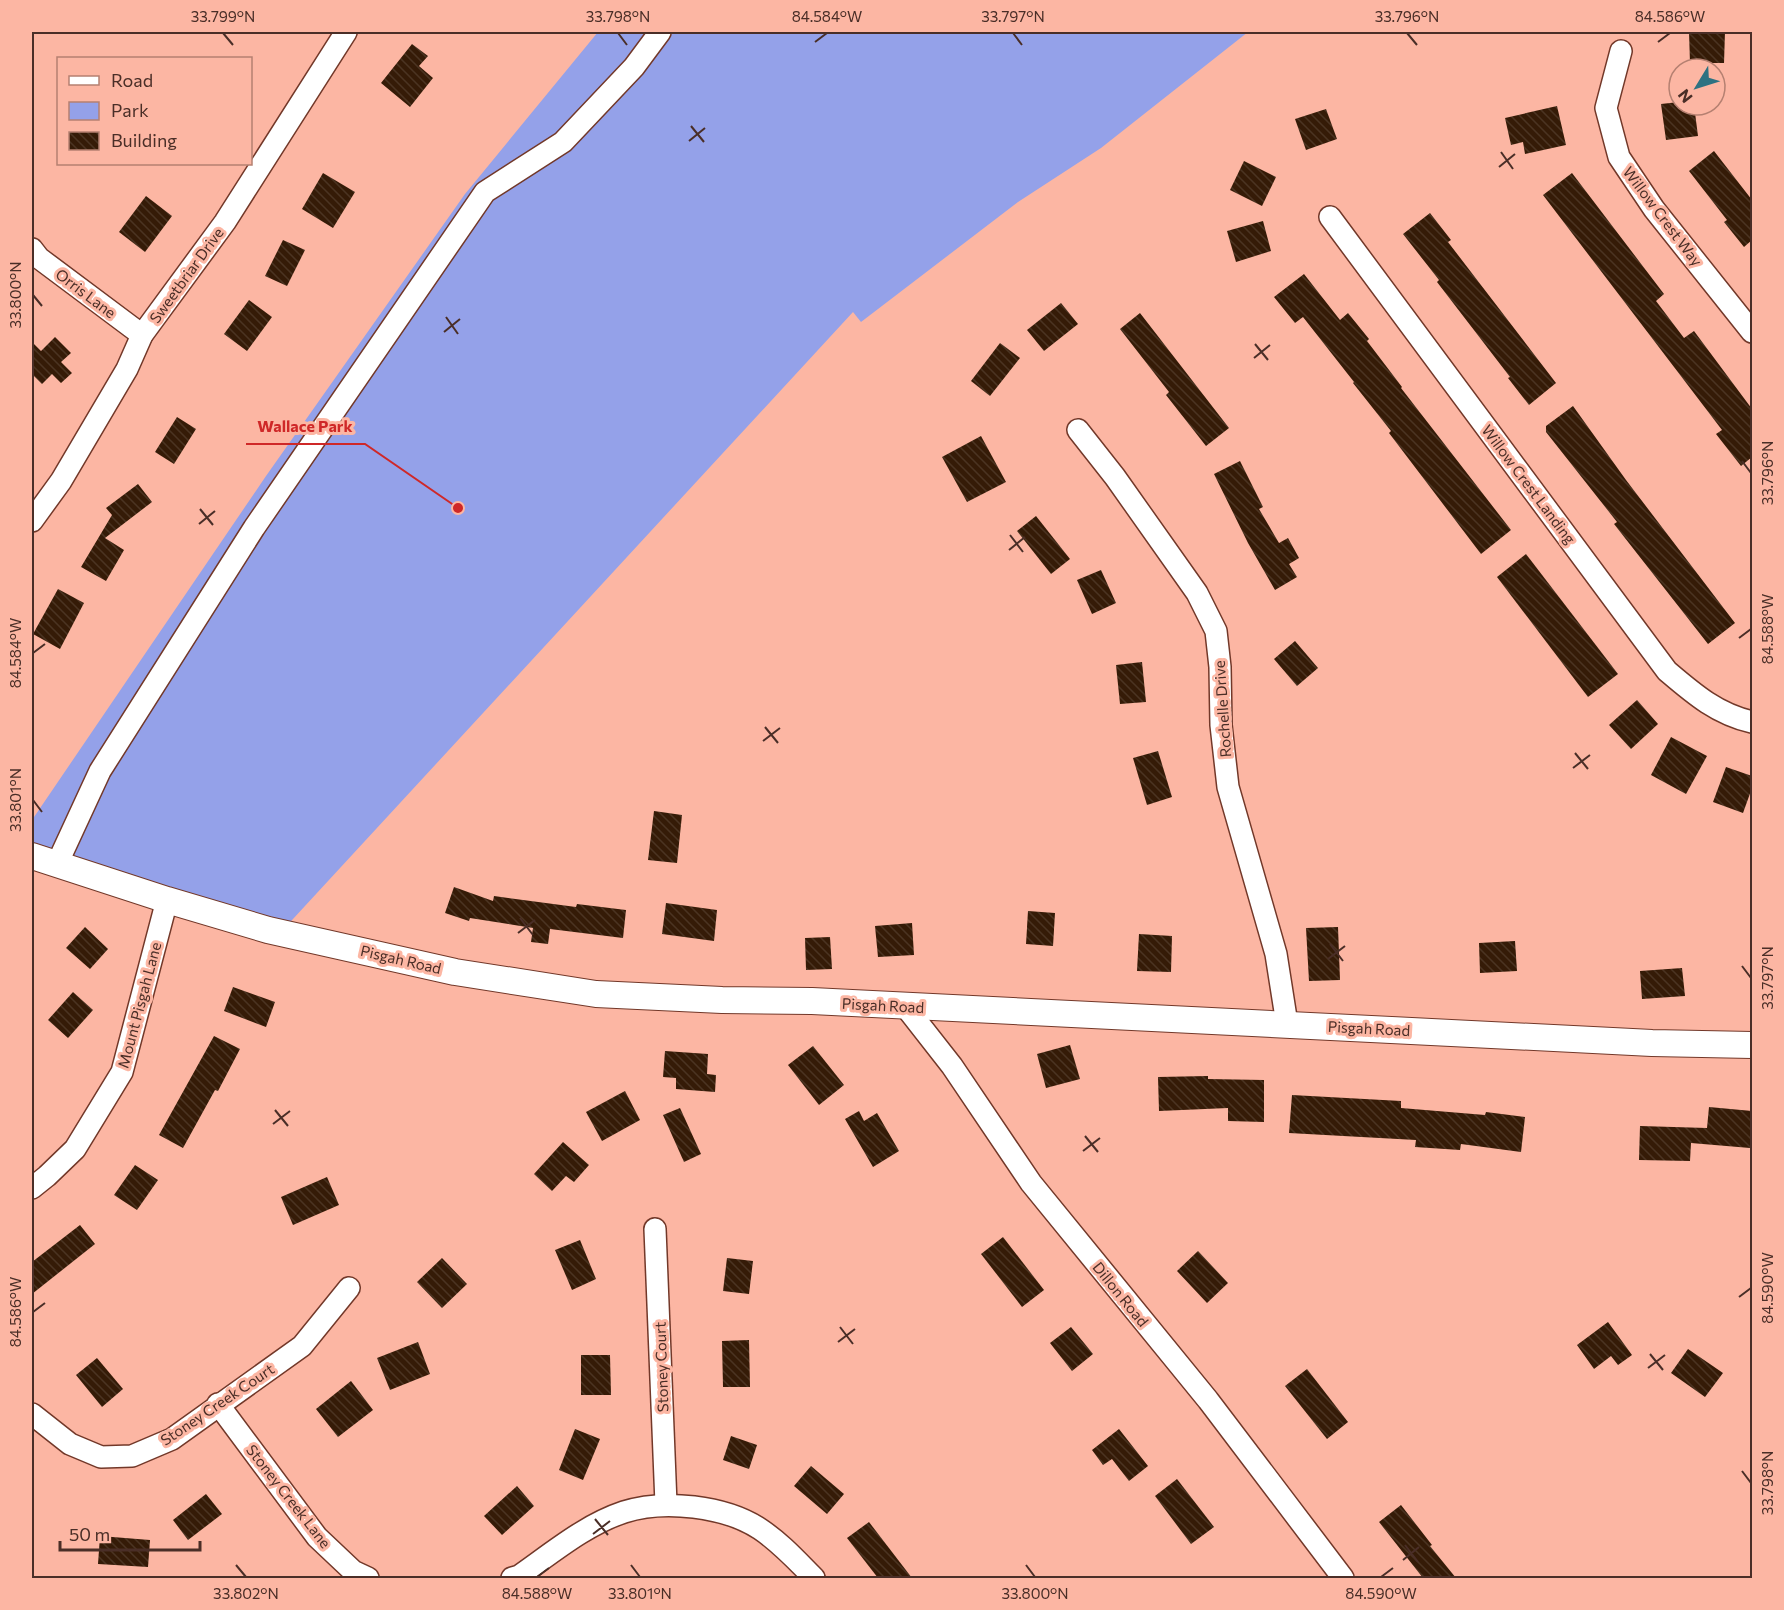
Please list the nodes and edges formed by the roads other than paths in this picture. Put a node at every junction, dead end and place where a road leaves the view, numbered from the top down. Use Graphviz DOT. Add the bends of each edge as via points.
graph roads {
  1 [pos="346,32"];
  2 [pos="660,32"];
  3 [pos="1621,51"];
  4 [pos="1330,217"];
  5 [pos="34,257"];
  6 [pos="1752,332"];
  7 [pos="142,335"];
  8 [pos="1078,429"];
  9 [pos="32,521"];
  10 [pos="1752,722"];
  11 [pos="32,856"];
  12 [pos="57,864"];
  13 [pos="167,900"];
  14 [pos="905,1006"];
  15 [pos="1287,1024"];
  16 [pos="1752,1045"];
  17 [pos="32,1188"];
  18 [pos="655,1229"];
  19 [pos="349,1288"];
  20 [pos="218,1404"];
  21 [pos="32,1414"];
  22 [pos="666,1504"];
  23 [pos="368,1578"];
  24 [pos="512,1578"];
  25 [pos="814,1578"];
  26 [pos="1343,1578"];
  1 -- 7 [label="street, Sweetbriar Drive" via="225,222"];
  2 -- 12 [label="street" via="634,68 563,142 485,192 254,528 100,771"];
  3 -- 6 [label="street, Willow Crest Way" via="1606,108 1619,157 1654,209"];
  4 -- 10 [label="street, Willow Crest Landing" via="1667,671 1701,701"];
  5 -- 7 [label="street, Orris Lane"];
  7 -- 9 [label="street, Sweetbriar Drive" via="127,369 61,481"];
  8 -- 15 [label="street, Rochelle Drive" via="1184,574 1216,631 1228,787 1276,954"];
  11 -- 12 [label="street, Pisgah Road"];
  12 -- 13 [label="street, Pisgah Road"];
  13 -- 14 [label="street, Pisgah Road" via="268,930 455,972 596,994"];
  13 -- 17 [label="street, Mount Pisgah Lane" via="122,1072 75,1149"];
  14 -- 15 [label="street, Pisgah Road"];
  14 -- 26 [label="street, Dillon Road" via="952,1066 1031,1183 1208,1400"];
  15 -- 16 [label="street, Pisgah Road"];
  18 -- 22 [label="street, Stoney Court"];
  19 -- 20 [label="street, Stoney Creek Court" via="302,1346"];
  20 -- 21 [label="street, Stoney Creek Court" via="172,1438 132,1456 101,1457 70,1444"];
  20 -- 23 [label="street, Stoney Creek Lane" via="317,1537 353,1571"];
  22 -- 24 [label="street" via="624,1512 586,1530"];
  22 -- 25 [label="street" via="724,1512 759,1528"];
}
